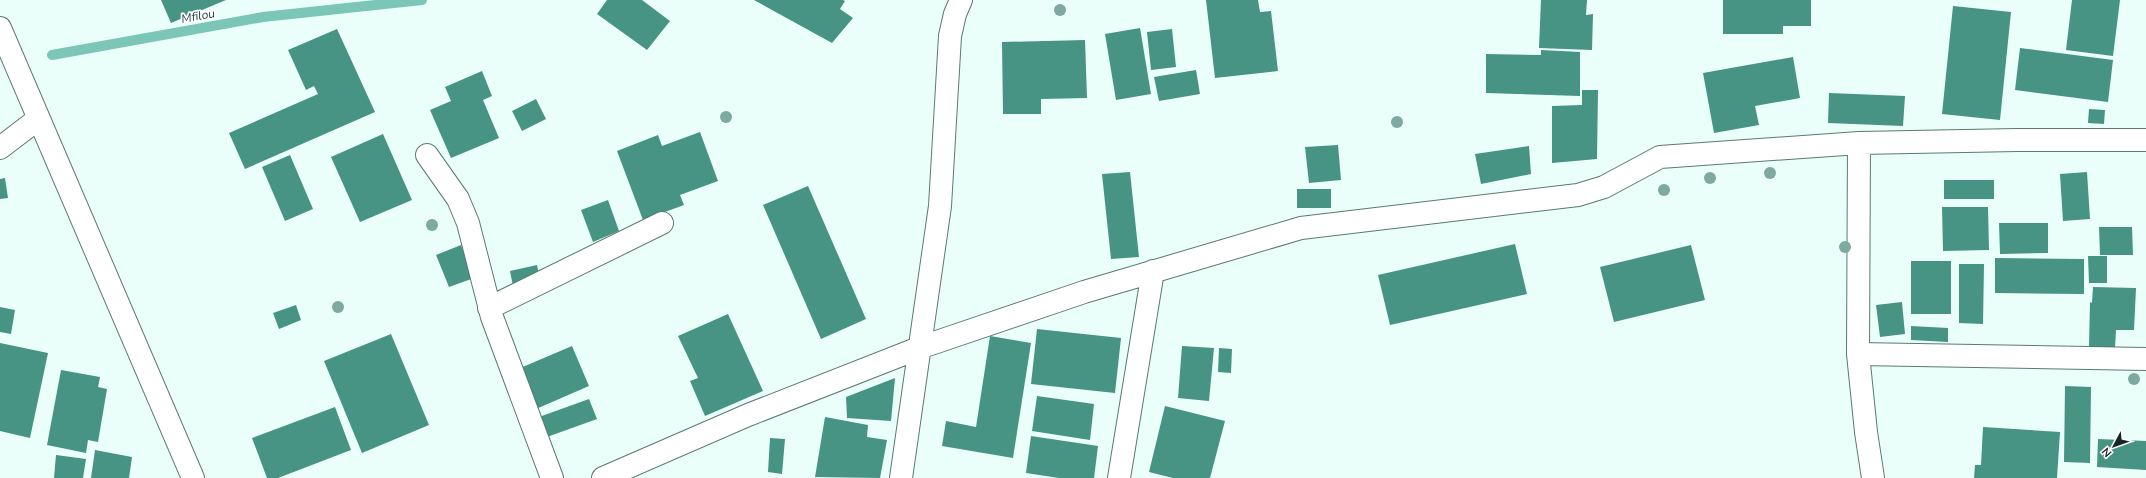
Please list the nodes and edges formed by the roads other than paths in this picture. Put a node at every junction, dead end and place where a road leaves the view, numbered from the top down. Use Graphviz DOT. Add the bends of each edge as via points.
graph roads {
  1 [pos="962,0"];
  2 [pos="0,28"];
  3 [pos="38,119"];
  4 [pos="2146,140"];
  5 [pos="1859,144"];
  6 [pos="0,148"];
  7 [pos="427,155"];
  8 [pos="662,223"];
  9 [pos="1153,271"];
  10 [pos="489,308"];
  11 [pos="919,348"];
  12 [pos="1858,354"];
  13 [pos="2146,358"];
  14 [pos="193,478"];
  15 [pos="552,478"];
  16 [pos="603,478"];
  17 [pos="901,478"];
  18 [pos="1119,478"];
  19 [pos="1873,478"];
  1 -- 11 [label="street" via="955,14 950,36 940,206"];
  2 -- 3 [label="street"];
  3 -- 6 [label="street"];
  3 -- 14 [label="street"];
  4 -- 5 [label="street"];
  5 -- 9 [label="street" via="1660,157 1604,187 1578,195 1301,228"];
  5 -- 12 [label="street"];
  7 -- 10 [label="street" via="458,199 468,223"];
  8 -- 10 [label="street"];
  9 -- 11 [label="street"];
  9 -- 18 [label="street"];
  10 -- 15 [label="street"];
  11 -- 16 [label="street" via="748,415"];
  11 -- 17 [label="street"];
  12 -- 13 [label="street"];
  12 -- 19 [label="street"];
}
